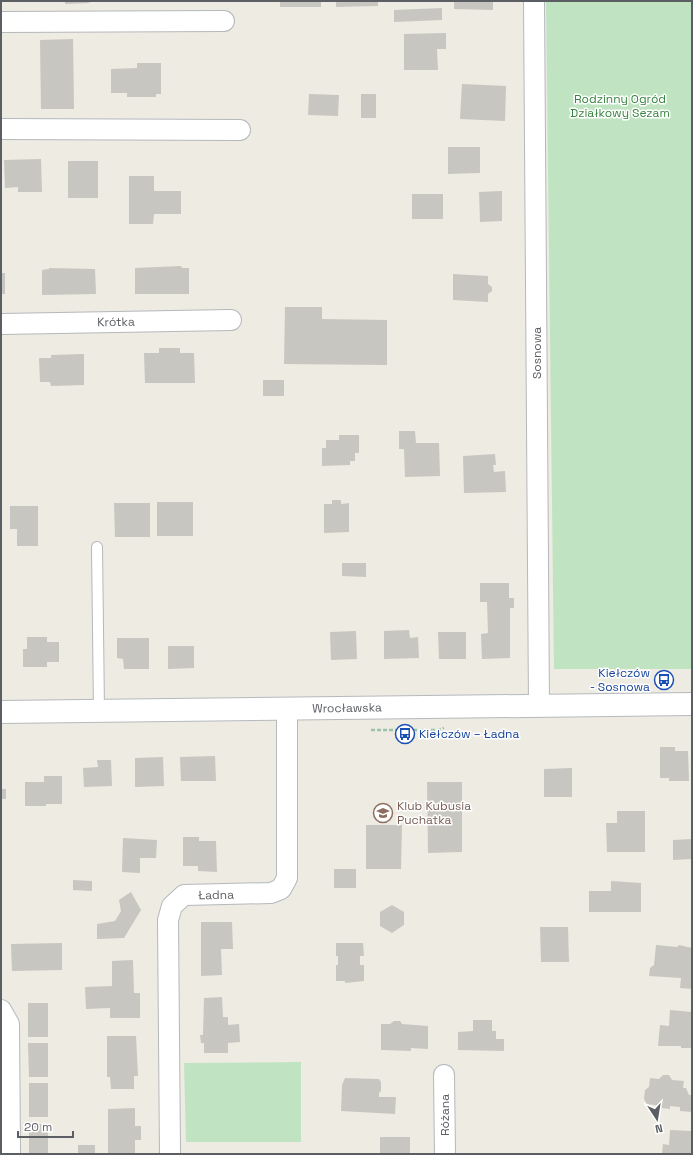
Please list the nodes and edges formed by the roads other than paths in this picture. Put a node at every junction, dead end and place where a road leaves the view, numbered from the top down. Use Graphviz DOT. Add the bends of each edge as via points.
graph roads {
  1 [pos="534,1"];
  2 [pos="224,21"];
  3 [pos="1,22"];
  4 [pos="1,130"];
  5 [pos="240,130"];
  6 [pos="231,320"];
  7 [pos="1,324"];
  8 [pos="97,547"];
  9 [pos="692,704"];
  10 [pos="539,706"];
  11 [pos="286,709"];
  12 [pos="98,711"];
  13 [pos="1,712"];
  14 [pos="1,1010"];
  15 [pos="444,1075"];
  16 [pos="10,1154"];
  17 [pos="170,1154"];
  18 [pos="445,1154"];
  1 -- 10 [label="street, Sosnowa"];
  2 -- 3 [label="street"];
  4 -- 5 [label="street"];
  6 -- 7 [label="street, Krótka"];
  8 -- 12 [label="lane"];
  9 -- 10 [label="street, Wrocławska"];
  10 -- 11 [label="street, Wrocławska"];
  11 -- 12 [label="street, Wrocławska"];
  11 -- 17 [label="street, Ładna" via="287,878 281,889 271,894 184,895 172,906 168,920"];
  12 -- 13 [label="street, Wrocławska"];
  14 -- 16 [label="street" via="9,1024"];
  15 -- 18 [label="street, Różana"];
}
